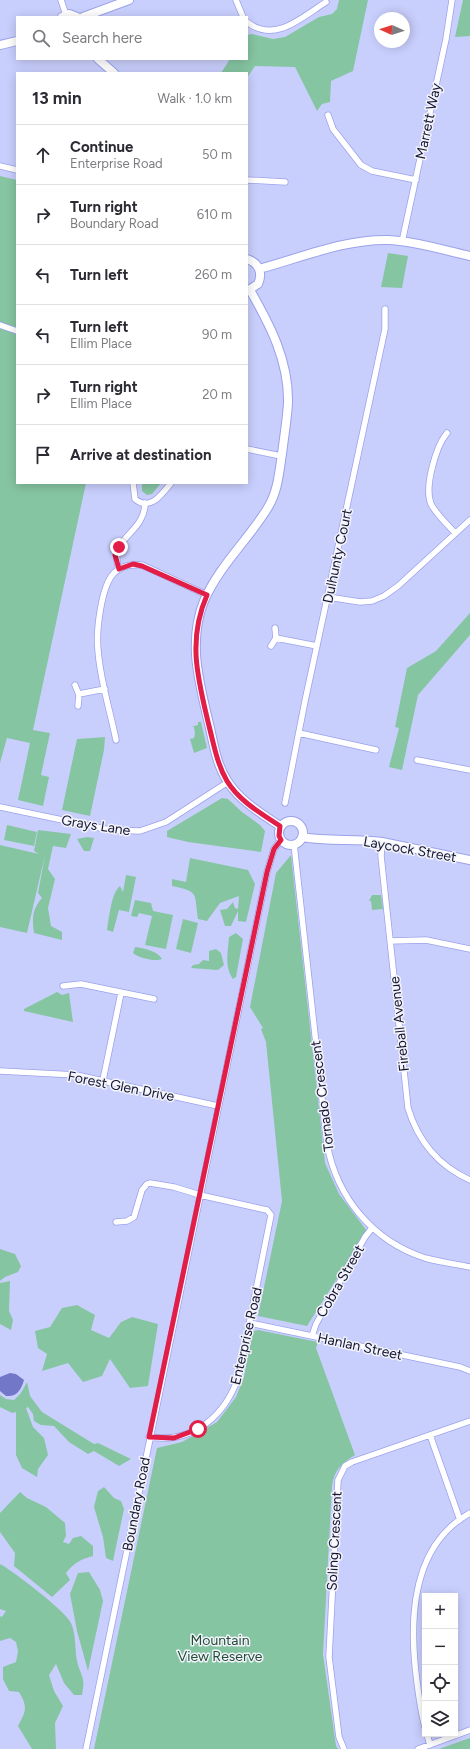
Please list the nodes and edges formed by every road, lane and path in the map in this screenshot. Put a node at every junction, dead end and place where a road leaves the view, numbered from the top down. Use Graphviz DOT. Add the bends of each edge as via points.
graph roads {
  1 [pos="61,0"];
  2 [pos="129,0"];
  3 [pos="236,0"];
  4 [pos="452,0"];
  5 [pos="326,2"];
  6 [pos="64,16"];
  7 [pos="75,16"];
  8 [pos="86,16"];
  9 [pos="243,16"];
  10 [pos="248,23"];
  11 [pos="16,41"];
  12 [pos="0,45"];
  13 [pos="99,60"];
  14 [pos="113,72"];
  15 [pos="328,115"];
  16 [pos="0,166"];
  17 [pos="16,170"];
  18 [pos="248,180"];
  19 [pos="416,180"];
  20 [pos="285,182"];
  21 [pos="402,242"];
  22 [pos="470,256"];
  23 [pos="248,260"];
  24 [pos="259,269"];
  25 [pos="248,291"];
  26 [pos="385,309"];
  27 [pos="0,325"];
  28 [pos="16,332"];
  29 [pos="447,432"];
  30 [pos="248,449"];
  31 [pos="281,456"];
  32 [pos="133,484"];
  33 [pos="170,484"];
  34 [pos="145,503"];
  35 [pos="470,520"];
  36 [pos="455,533"];
  37 [pos="119,569"];
  38 [pos="207,595"];
  39 [pos="328,597"];
  40 [pos="275,628"];
  41 [pos="276,638"];
  42 [pos="271,646"];
  43 [pos="317,646"];
  44 [pos="75,685"];
  45 [pos="105,689"];
  46 [pos="79,694"];
  47 [pos="78,706"];
  48 [pos="299,734"];
  49 [pos="116,740"];
  50 [pos="376,750"];
  51 [pos="417,760"];
  52 [pos="470,770"];
  53 [pos="228,782"];
  54 [pos="285,803"];
  55 [pos="0,807"];
  56 [pos="280,826"];
  57 [pos="302,837"];
  58 [pos="281,840"];
  59 [pos="382,842"];
  60 [pos="294,844"];
  61 [pos="470,860"];
  62 [pos="390,941"];
  63 [pos="470,949"];
  64 [pos="63,986"];
  65 [pos="121,993"];
  66 [pos="154,999"];
  67 [pos="0,1071"];
  68 [pos="103,1080"];
  69 [pos="218,1106"];
  70 [pos="470,1180"];
  71 [pos="200,1195"];
  72 [pos="116,1222"];
  73 [pos="372,1228"];
  74 [pos="470,1267"];
  75 [pos="250,1323"];
  76 [pos="312,1336"];
  77 [pos="470,1371"];
  78 [pos="470,1421"];
  79 [pos="430,1435"];
  80 [pos="149,1437"];
  81 [pos="470,1513"];
  82 [pos="460,1520"];
  83 [pos="422,1708"];
  84 [pos="470,1730"];
  85 [pos="428,1737"];
  86 [pos="430,1744"];
  87 [pos="86,1749"];
  88 [pos="344,1749"];
  89 [pos="418,1749"];
  1 -- 6 [label="street"];
  2 -- 8 [label="street"];
  3 -- 9 [label="street"];
  4 -- 19 [label="street, Marrett Way"];
  5 -- 10 [label="street" via="279,30 262,30"];
  6 -- 7 [label="street"];
  11 -- 12 [label="street"];
  13 -- 14 [label="street"];
  15 -- 19 [label="street" via="333,129 363,167"];
  16 -- 17 [label="street"];
  18 -- 20 [label="street"];
  19 -- 21 [label="street, Marrett Way"];
  21 -- 22 [label="street"];
  21 -- 24 [label="street" via="377,240 348,244"];
  23 -- 24 [label="street"];
  24 -- 25 [label="street" via="258,284"];
  25 -- 31 [label="street" via="274,334 284,367 288,402"];
  26 -- 39 [label="street, Dulhunty Court" via="385,329"];
  27 -- 28 [label="street"];
  29 -- 36 [label="street" via="437,451 429,494 433,507"];
  30 -- 31 [label="street"];
  31 -- 38 [label="street" via="278,484 270,504"];
  32 -- 34 [label="street" via="135,499"];
  33 -- 34 [label="street" via="154,501"];
  34 -- 37 [label="street" via="142,519 116,551 115,558"];
  35 -- 36 [label="street"];
  36 -- 39 [label="street" via="384,596 360,602"];
  37 -- 38 [label="street" via="133,564 142,566"];
  37 -- 45 [label="street" via="106,587 98,630 98,658"];
  38 -- 53 [label="street" via="196,633 196,665 216,754"];
  39 -- 43 [label="street, Dulhunty Court"];
  40 -- 41 [label="street"];
  41 -- 42 [label="street"];
  41 -- 43 [label="street"];
  43 -- 48 [label="street, Dulhunty Court"];
  44 -- 46 [label="street"];
  45 -- 46 [label="street"];
  45 -- 49 [label="street"];
  46 -- 47 [label="street"];
  48 -- 50 [label="street"];
  48 -- 54 [label="street, Dulhunty Court"];
  51 -- 52 [label="street"];
  53 -- 55 [label="street, Grays Lane" via="166,822 140,831 110,830"];
  53 -- 56 [label="street" via="244,800"];
  56 -- 57 [label="street" via="286,821 294,821 302,829"];
  56 -- 58 [label="street"];
  57 -- 59 [label="street, Laycock Street"];
  57 -- 60 [label="street"];
  58 -- 60 [label="street" via="287,844"];
  58 -- 69 [label="street, Boundary Road" via="274,849 269,863"];
  59 -- 61 [label="street, Laycock Street"];
  59 -- 62 [label="street, Fireball Avenue" via="381,856"];
  60 -- 73 [label="street, Tornado Crescent" via="330,1161 336,1179 350,1203"];
  62 -- 63 [label="street" via="419,940"];
  62 -- 70 [label="street, Fireball Avenue" via="410,1114 419,1135 433,1155 450,1169"];
  64 -- 65 [label="street" via="80,984"];
  65 -- 66 [label="street"];
  65 -- 68 [label="street"];
  67 -- 68 [label="street, Forest Glen Drive" via="73,1074"];
  68 -- 69 [label="street, Forest Glen Drive"];
  69 -- 71 [label="street, Boundary Road"];
  71 -- 72 [label="street" via="174,1187 148,1184 142,1190 134,1217"];
  71 -- 75 [label="street, Enterprise Road" via="268,1210 271,1215"];
  71 -- 80 [label="street, Boundary Road"];
  73 -- 74 [label="street, Tornado Crescent" via="413,1253"];
  73 -- 76 [label="street, Cobra Street" via="316,1324"];
  75 -- 76 [label="street, Hanlan Street"];
  75 -- 80 [label="street, Enterprise Road" via="239,1375 222,1409 208,1422 186,1434 165,1439"];
  76 -- 77 [label="street, Hanlan Street"];
  78 -- 79 [label="street, Soling Crescent"];
  79 -- 82 [label="street"];
  79 -- 88 [label="street, Soling Crescent" via="352,1462 345,1466 338,1480 329,1657 339,1737"];
  80 -- 87 [label="street, Boundary Road"];
  81 -- 82 [label="street"];
  82 -- 83 [label="street" via="430,1553 416,1591 414,1658"];
  84 -- 86 [label="street"];
  85 -- 86 [label="street"];
  86 -- 89 [label="street"];
}
